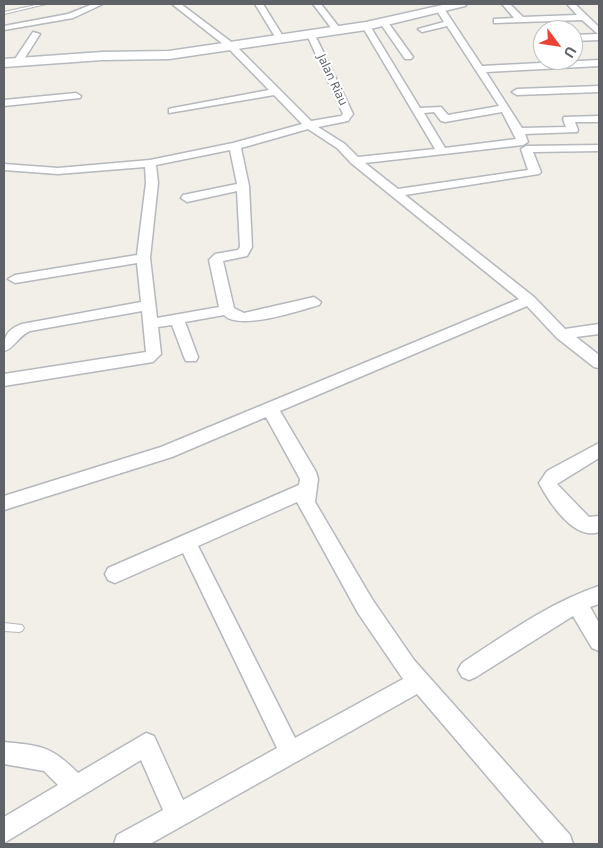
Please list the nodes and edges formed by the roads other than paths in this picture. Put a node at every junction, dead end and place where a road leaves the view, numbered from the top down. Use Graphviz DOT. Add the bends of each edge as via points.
graph roads {
  1 [pos="44,4"];
  2 [pos="99,4"];
  3 [pos="176,4"];
  4 [pos="258,4"];
  5 [pos="317,4"];
  6 [pos="461,4"];
  7 [pos="506,4"];
  8 [pos="571,4"];
  9 [pos="440,9"];
  10 [pos="4,13"];
  11 [pos="585,18"];
  12 [pos="520,19"];
  13 [pos="497,21"];
  14 [pos="384,23"];
  15 [pos="450,23"];
  16 [pos="5,26"];
  17 [pos="366,26"];
  18 [pos="422,29"];
  19 [pos="338,31"];
  20 [pos="599,32"];
  21 [pos="36,34"];
  22 [pos="311,35"];
  23 [pos="599,37"];
  24 [pos="4,38"];
  25 [pos="280,38"];
  26 [pos="583,38"];
  27 [pos="231,46"];
  28 [pos="408,57"];
  29 [pos="18,62"];
  30 [pos="4,63"];
  31 [pos="599,63"];
  32 [pos="480,69"];
  33 [pos="599,90"];
  34 [pos="276,92"];
  35 [pos="517,92"];
  36 [pos="76,96"];
  37 [pos="4,103"];
  38 [pos="505,108"];
  39 [pos="173,111"];
  40 [pos="418,111"];
  41 [pos="599,119"];
  42 [pos="309,126"];
  43 [pos="517,131"];
  44 [pos="235,146"];
  45 [pos="525,146"];
  46 [pos="599,148"];
  47 [pos="441,150"];
  48 [pos="355,161"];
  49 [pos="150,163"];
  50 [pos="4,167"];
  51 [pos="243,186"];
  52 [pos="396,193"];
  53 [pos="187,198"];
  54 [pos="143,258"];
  55 [pos="15,279"];
  56 [pos="529,300"];
  57 [pos="314,302"];
  58 [pos="150,305"];
  59 [pos="226,310"];
  60 [pos="177,319"];
  61 [pos="150,324"];
  62 [pos="599,329"];
  63 [pos="562,334"];
  64 [pos="4,346"];
  65 [pos="191,357"];
  66 [pos="599,363"];
  67 [pos="4,380"];
  68 [pos="269,407"];
  69 [pos="599,450"];
  70 [pos="306,490"];
  71 [pos="4,503"];
  72 [pos="599,524"];
  73 [pos="187,543"];
  74 [pos="115,574"];
  75 [pos="599,594"];
  76 [pos="576,603"];
  77 [pos="4,627"];
  78 [pos="19,628"];
  79 [pos="599,641"];
  80 [pos="469,670"];
  81 [pos="420,681"];
  82 [pos="4,753"];
  83 [pos="291,754"];
  84 [pos="76,786"];
  85 [pos="178,816"];
  86 [pos="4,830"];
  87 [pos="126,844"];
  88 [pos="561,844"];
  1 -- 10 [label="lane"];
  2 -- 16 [label="street" via="70,16"];
  3 -- 27 [label="street"];
  4 -- 25 [label="street"];
  5 -- 19 [label="street"];
  6 -- 9 [label="street"];
  7 -- 12 [label="street"];
  8 -- 11 [label="street"];
  9 -- 14 [label="street"];
  9 -- 15 [label="street"];
  11 -- 12 [label="street"];
  11 -- 20 [label="street"];
  12 -- 13 [label="street"];
  14 -- 17 [label="street"];
  14 -- 28 [label="street"];
  15 -- 18 [label="street"];
  15 -- 32 [label="street"];
  16 -- 24 [label="street" via="8,34"];
  17 -- 19 [label="street"];
  17 -- 40 [label="street"];
  19 -- 22 [label="street"];
  21 -- 29 [label="street"];
  22 -- 25 [label="street"];
  22 -- 42 [label="street, Jalan Riau" via="348,116"];
  23 -- 26 [label="street"];
  25 -- 27 [label="street"];
  27 -- 29 [label="street" via="162,56"];
  27 -- 34 [label="street"];
  29 -- 30 [label="street"];
  31 -- 32 [label="street"];
  32 -- 38 [label="street"];
  33 -- 35 [label="street"];
  34 -- 39 [label="street"];
  34 -- 42 [label="street"];
  36 -- 37 [label="street"];
  38 -- 40 [label="street" via="445,119 437,109"];
  38 -- 43 [label="street"];
  40 -- 47 [label="street"];
  41 -- 43 [label="street" via="568,120 573,130"];
  42 -- 44 [label="street"];
  42 -- 48 [label="street" via="341,146"];
  43 -- 45 [label="street"];
  44 -- 49 [label="street"];
  44 -- 51 [label="street"];
  45 -- 46 [label="street"];
  45 -- 47 [label="street"];
  45 -- 52 [label="street" via="535,172"];
  47 -- 48 [label="street"];
  48 -- 52 [label="street"];
  49 -- 50 [label="street" via="58,171"];
  49 -- 54 [label="street" via="152,183"];
  51 -- 53 [label="street"];
  51 -- 59 [label="street" via="245,250 240,254 220,257 216,262"];
  52 -- 56 [label="street"];
  54 -- 55 [label="street"];
  54 -- 58 [label="street"];
  56 -- 63 [label="street"];
  56 -- 68 [label="street"];
  57 -- 59 [label="street" via="244,318 233,316"];
  58 -- 61 [label="street"];
  58 -- 64 [label="street" via="27,327 15,332"];
  59 -- 60 [label="street"];
  60 -- 61 [label="street"];
  60 -- 65 [label="street"];
  61 -- 67 [label="street" via="155,352 148,358"];
  62 -- 63 [label="street"];
  63 -- 66 [label="street"];
  68 -- 70 [label="street" via="307,472"];
  68 -- 71 [label="street" via="137,463"];
  69 -- 72 [label="street" via="553,476 548,483 582,522 588,526"];
  70 -- 73 [label="street"];
  70 -- 81 [label="street" via="306,503 365,606 383,636"];
  73 -- 74 [label="street"];
  73 -- 83 [label="street"];
  75 -- 76 [label="street"];
  76 -- 79 [label="street"];
  76 -- 80 [label="street"];
  77 -- 78 [label="lane"];
  81 -- 83 [label="street"];
  81 -- 88 [label="street"];
  82 -- 84 [label="street" via="51,762"];
  83 -- 85 [label="street"];
  84 -- 85 [label="street" via="146,744"];
  84 -- 86 [label="street"];
  85 -- 87 [label="street"];
}
